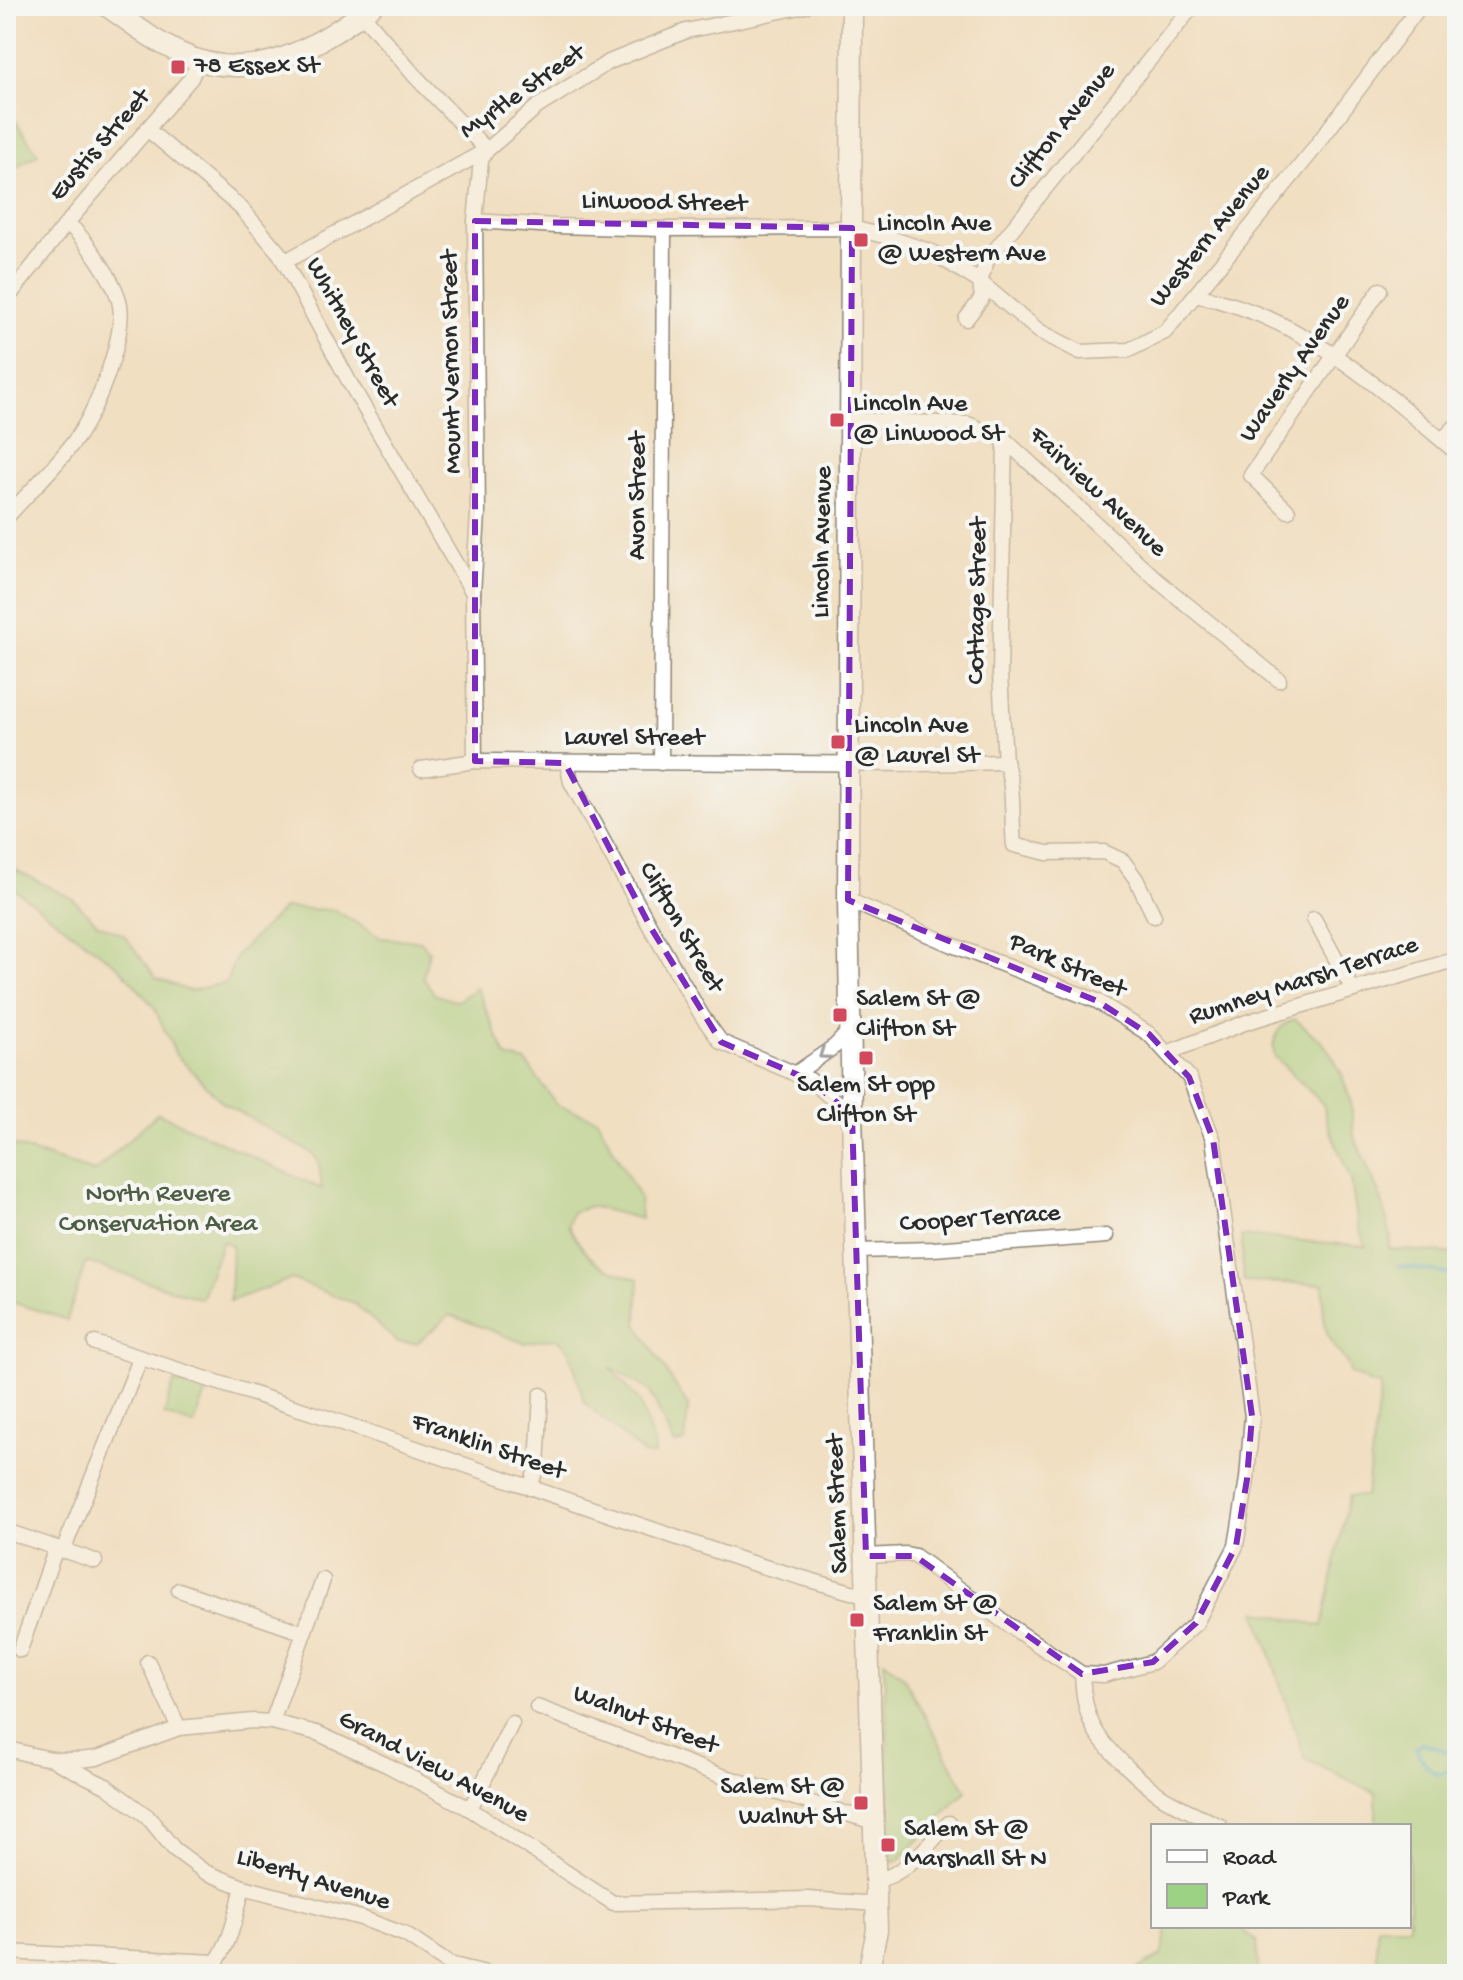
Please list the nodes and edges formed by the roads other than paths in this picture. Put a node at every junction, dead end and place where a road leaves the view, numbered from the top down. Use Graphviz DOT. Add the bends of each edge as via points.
graph roads {
  1 [pos="107,6"];
  2 [pos="805,6"];
  3 [pos="852,6"];
  4 [pos="1193,6"];
  5 [pos="1420,6"];
  6 [pos="367,10"];
  7 [pos="199,60"];
  8 [pos="147,129"];
  9 [pos="487,150"];
  10 [pos="475,221"];
  11 [pos="67,223"];
  12 [pos="852,228"];
  13 [pos="664,229"];
  14 [pos="284,262"];
  15 [pos="980,282"];
  16 [pos="1380,290"];
  17 [pos="1195,295"];
  18 [pos="6,300"];
  19 [pos="966,319"];
  20 [pos="1336,356"];
  21 [pos="852,420"];
  22 [pos="1457,425"];
  23 [pos="1005,440"];
  24 [pos="1442,440"];
  25 [pos="1457,453"];
  26 [pos="1288,511"];
  27 [pos="6,518"];
  28 [pos="473,593"];
  29 [pos="1279,680"];
  30 [pos="475,761"];
  31 [pos="1005,762"];
  32 [pos="567,763"];
  33 [pos="661,763"];
  34 [pos="847,763"];
  35 [pos="421,769"];
  36 [pos="848,900"];
  37 [pos="1154,916"];
  38 [pos="1314,919"];
  39 [pos="1457,959"];
  40 [pos="1353,990"];
  41 [pos="850,1030"];
  42 [pos="1167,1053"];
  43 [pos="795,1074"];
  44 [pos="852,1115"];
  45 [pos="1106,1236"];
  46 [pos="856,1251"];
  47 [pos="95,1343"];
  48 [pos="140,1359"];
  49 [pos="541,1395"];
  50 [pos="530,1488"];
  51 [pos="6,1531"];
  52 [pos="59,1549"];
  53 [pos="866,1556"];
  54 [pos="95,1561"];
  55 [pos="323,1580"];
  56 [pos="179,1590"];
  57 [pos="868,1594"];
  58 [pos="304,1633"];
  59 [pos="20,1650"];
  60 [pos="148,1662"];
  61 [pos="1082,1674"];
  62 [pos="537,1707"];
  63 [pos="272,1722"];
  64 [pos="512,1723"];
  65 [pos="179,1728"];
  66 [pos="6,1748"];
  67 [pos="56,1761"];
  68 [pos="470,1809"];
  69 [pos="874,1822"];
  70 [pos="949,1823"];
  71 [pos="1216,1824"];
  72 [pos="876,1880"];
  73 [pos="243,1887"];
  74 [pos="877,1904"];
  75 [pos="6,1952"];
  76 [pos="490,1974"];
  77 [pos="868,1974"];
  1 -- 7 [label="main road" via="165,45"];
  2 -- 9 [label="street, Myrtle Street" via="686,31 609,62 537,107"];
  3 -- 12 [label="main road, Lincoln Avenue"];
  4 -- 15 [label="street, Clifton Avenue" via="987,260"];
  5 -- 17 [label="street, Western Avenue" via="1310,154"];
  6 -- 7 [label="main road" via="317,45 279,60 231,65"];
  6 -- 9 [label="street" via="414,75"];
  7 -- 8 [label="street, Eustis Street" via="191,78"];
  8 -- 11 [label="street, Eustis Street"];
  8 -- 14 [label="street, Whitney Street" via="241,208"];
  9 -- 10 [label="street, Mount Vernon Street" via="481,160"];
  9 -- 14 [label="street, Myrtle Street"];
  10 -- 13 [label="street, Linwood Street"];
  10 -- 28 [label="street, Mount Vernon Street" via="478,514"];
  11 -- 18 [label="street, Eustis Street"];
  11 -- 27 [label="street" via="114,288 121,319 94,410 75,441"];
  12 -- 13 [label="street, Linwood Street"];
  12 -- 15 [label="street, Western Avenue" via="932,252"];
  12 -- 21 [label="main road, Lincoln Avenue"];
  13 -- 33 [label="street, Avon Street"];
  14 -- 28 [label="street, Whitney Street"];
  15 -- 17 [label="street, Western Avenue" via="1039,331 1080,352 1129,350 1165,332"];
  15 -- 19 [label="street, Clifton Avenue" via="982,298"];
  16 -- 20 [label="street, Waverly Avenue"];
  17 -- 20 [label="street" via="1231,302"];
  20 -- 24 [label="street"];
  20 -- 26 [label="street, Waverly Avenue" via="1251,476"];
  21 -- 23 [label="street, Fairview Avenue" via="968,424"];
  21 -- 34 [label="main road, Lincoln Avenue"];
  22 -- 24 [label="street"];
  23 -- 29 [label="street, Fairview Avenue" via="1157,580"];
  23 -- 31 [label="street, Cottage Street" via="1000,674"];
  24 -- 25 [label="street"];
  28 -- 30 [label="street, Mount Vernon Street"];
  30 -- 32 [label="street, Laurel Street"];
  30 -- 35 [label="street, Laurel Street"];
  31 -- 34 [label="street, Laurel Street"];
  31 -- 37 [label="street, Cottage Street" via="1012,776 1014,845 1047,853 1104,852 1123,861"];
  32 -- 33 [label="street, Laurel Street"];
  32 -- 43 [label="street, Clifton Street" via="571,782 721,1042"];
  33 -- 34 [label="street, Laurel Street"];
  34 -- 36 [label="main road, Lincoln Avenue"];
  36 -- 41 [label="main road, Lincoln Avenue"];
  36 -- 42 [label="street, Park Street" via="1097,1001 1149,1034"];
  38 -- 40 [label="street"];
  39 -- 40 [label="street, Rumney Marsh Terrace"];
  40 -- 42 [label="street, Rumney Marsh Terrace"];
  41 -- 43 [label="street, one-way"];
  41 -- 44 [label="main road, Salem Street"];
  42 -- 61 [label="street, Park Street" via="1189,1077 1213,1139 1252,1416 1247,1479 1236,1546 1196,1623 1153,1662 1104,1675"];
  43 -- 44 [label="street, Clifton Street"];
  44 -- 46 [label="main road, Salem Street"];
  45 -- 46 [label="street, Cooper Terrace"];
  46 -- 53 [label="main road, Salem Street"];
  47 -- 48 [label="street, Franklin Street"];
  48 -- 50 [label="street, Franklin Street"];
  48 -- 52 [label="street"];
  49 -- 50 [label="street" via="537,1466"];
  50 -- 57 [label="street, Franklin Street" via="748,1562"];
  51 -- 52 [label="street"];
  52 -- 54 [label="street"];
  52 -- 59 [label="street"];
  53 -- 57 [label="main road, Salem Street"];
  53 -- 61 [label="street" via="915,1556"];
  55 -- 58 [label="street"];
  56 -- 58 [label="street"];
  57 -- 69 [label="main road, Salem Street"];
  58 -- 63 [label="street"];
  60 -- 65 [label="street"];
  61 -- 71 [label="street" via="1099,1737 1153,1790"];
  62 -- 69 [label="street, Walnut Street" via="722,1776"];
  63 -- 65 [label="street, Grand View Avenue"];
  63 -- 68 [label="street, Grand View Avenue" via="317,1733"];
  64 -- 68 [label="street"];
  65 -- 67 [label="street, Grand View Avenue" via="97,1758"];
  66 -- 67 [label="street, Grand View Avenue"];
  67 -- 73 [label="street, Liberty Avenue" via="106,1786 147,1816 174,1849 205,1872"];
  68 -- 74 [label="street, Grand View Avenue" via="613,1903 808,1899"];
  69 -- 72 [label="main road, Salem Street"];
  70 -- 72 [label="street" via="901,1870"];
  72 -- 74 [label="main road, Salem Street"];
  73 -- 75 [label="street" via="233,1928 216,1962"];
  73 -- 76 [label="street, Liberty Avenue" via="361,1918 406,1935 449,1964"];
  74 -- 77 [label="main road, Salem Street" via="877,1939"];
}
